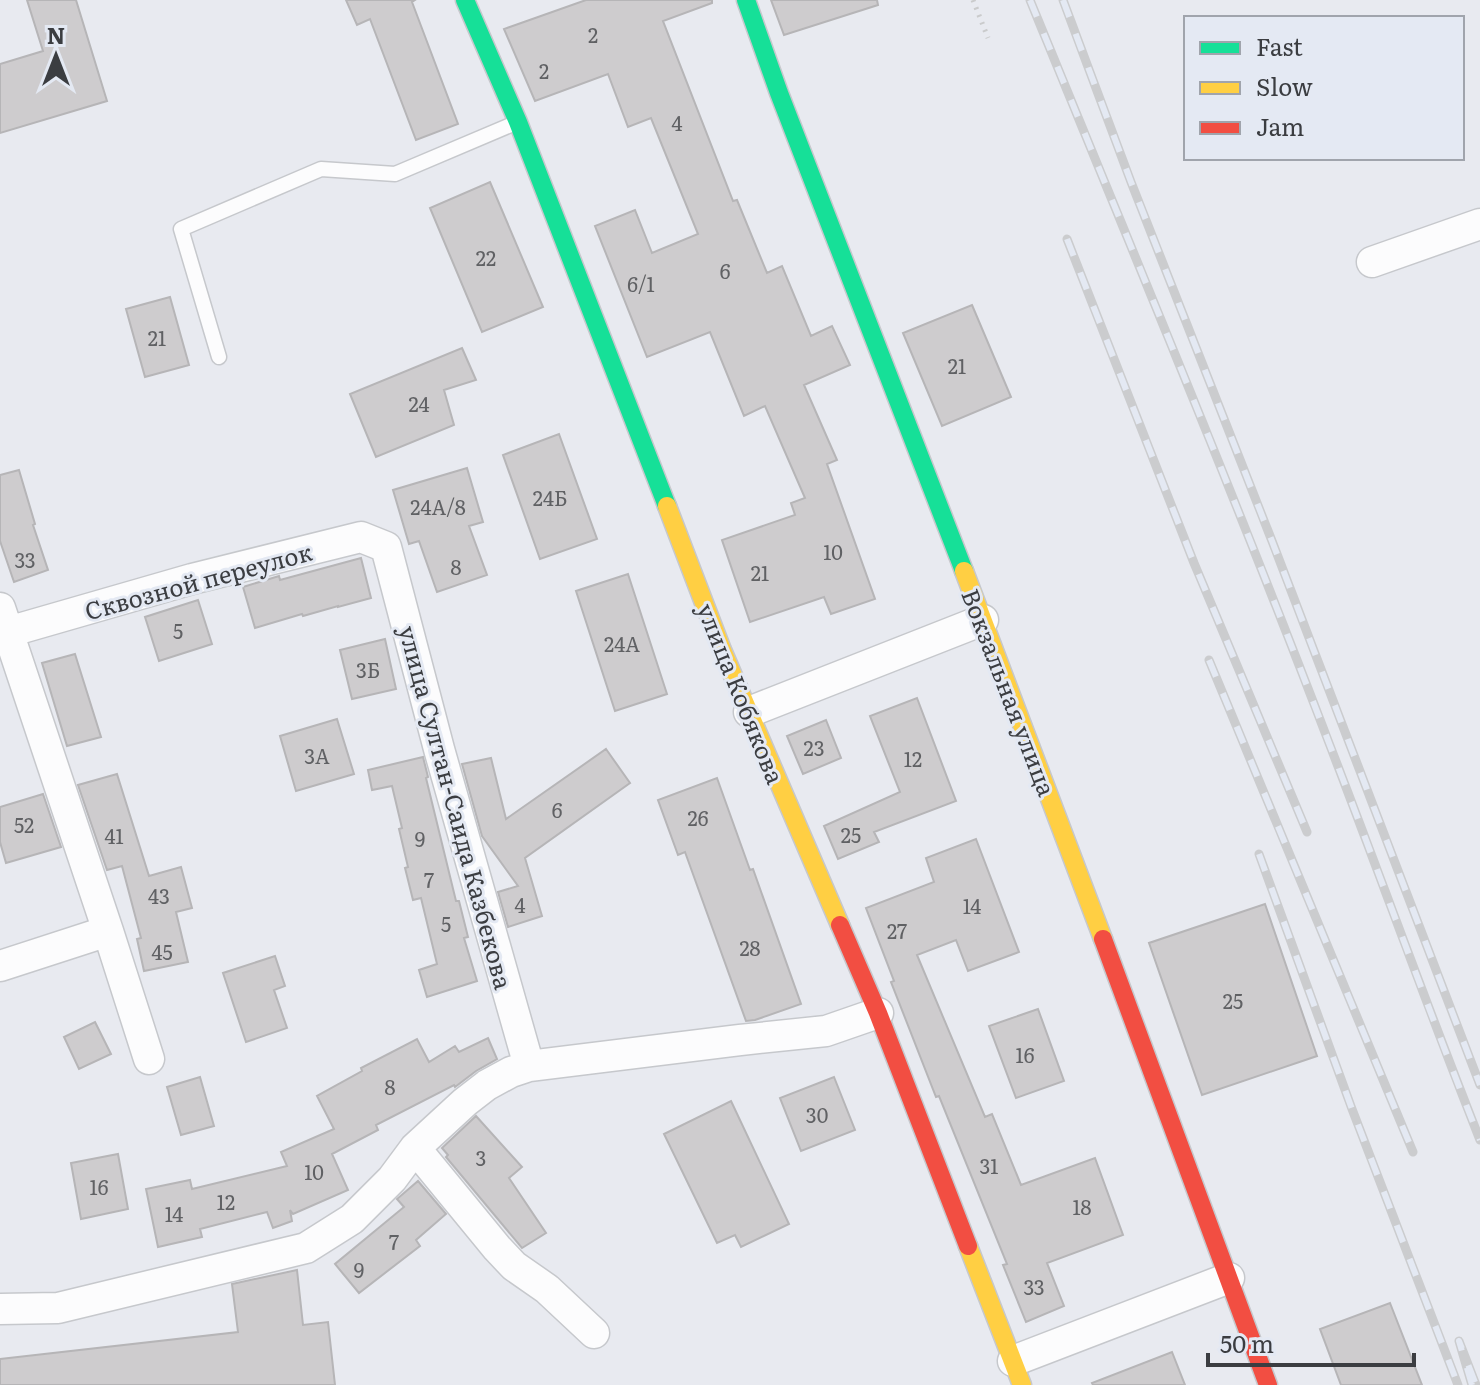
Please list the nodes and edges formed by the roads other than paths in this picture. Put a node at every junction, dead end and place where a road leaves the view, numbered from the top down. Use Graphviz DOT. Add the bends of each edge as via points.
graph roads {
  1 [pos="465,0"];
  2 [pos="746,0"];
  3 [pos="518,122"];
  4 [pos="1480,224"];
  5 [pos="1372,262"];
  6 [pos="219,357"];
  7 [pos="386,547"];
  8 [pos="4,620"];
  9 [pos="983,620"];
  10 [pos="749,712"];
  11 [pos="108,931"];
  12 [pos="0,966"];
  13 [pos="878,1013"];
  14 [pos="149,1059"];
  15 [pos="529,1066"];
  16 [pos="415,1148"];
  17 [pos="1229,1278"];
  18 [pos="0,1309"];
  19 [pos="594,1333"];
  20 [pos="1018,1373"];
  21 [pos="1268,1385"];
  1 -- 3 [label="street, улица Кобякова"];
  2 -- 9 [label="street, Вокзальная улица"];
  3 -- 6 [label="lane" via="395,174 321,169 181,229"];
  3 -- 10 [label="street, улица Кобякова"];
  4 -- 5 [label="street"];
  7 -- 8 [label="street, Сквозной переулок" via="361,537"];
  7 -- 15 [label="street, улица Султан-Саида Казбекова"];
  8 -- 11 [label="street"];
  9 -- 10 [label="street"];
  9 -- 17 [label="street, Вокзальная улица"];
  10 -- 13 [label="street, улица Кобякова"];
  11 -- 12 [label="street"];
  11 -- 14 [label="street"];
  13 -- 15 [label="street" via="826,1031"];
  13 -- 20 [label="street, улица Кобякова"];
  15 -- 16 [label="street" via="487,1085"];
  16 -- 18 [label="street" via="352,1219 306,1248 58,1308"];
  16 -- 19 [label="street" via="514,1266"];
  17 -- 20 [label="street"];
  17 -- 21 [label="street, Вокзальная улица"];
}
